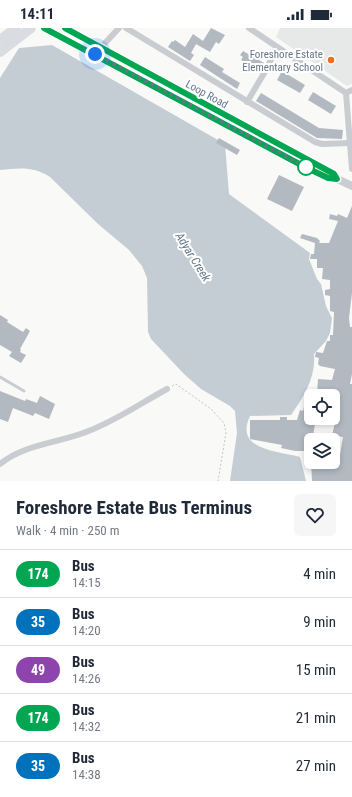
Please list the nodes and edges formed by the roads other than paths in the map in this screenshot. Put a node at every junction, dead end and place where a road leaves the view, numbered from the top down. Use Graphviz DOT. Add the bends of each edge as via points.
graph roads {
  1 [pos="16,28"];
  2 [pos="31,28"];
  3 [pos="44,28"];
  4 [pos="65,28"];
  5 [pos="119,28"];
  6 [pos="126,28"];
  7 [pos="249,28"];
  8 [pos="0,39"];
  9 [pos="277,47"];
  10 [pos="97,51"];
  11 [pos="0,52"];
  12 [pos="349,91"];
  13 [pos="247,102"];
  14 [pos="350,143"];
  15 [pos="352,169"];
  16 [pos="352,186"];
  17 [pos="0,377"];
  18 [pos="168,388"];
  19 [pos="24,391"];
  20 [pos="0,464"];
  1 -- 8 [label="main road"];
  2 -- 11 [label="main road"];
  3 -- 10 [label="street, Loop Road"];
  4 -- 10 [label="street, Loop Road"];
  5 -- 10 [label="street"];
  6 -- 13 [label="street"];
  7 -- 9 [label="street"];
  9 -- 12 [label="street"];
  9 -- 13 [label="street"];
  10 -- 16 [label="street, Loop Road" via="334,174 339,180"];
  12 -- 14 [label="street"];
  13 -- 14 [label="street" via="315,142"];
  14 -- 15 [label="street"];
  17 -- 19 [label="lane"];
  18 -- 20 [label="street" via="97,428 27,449"];
}
